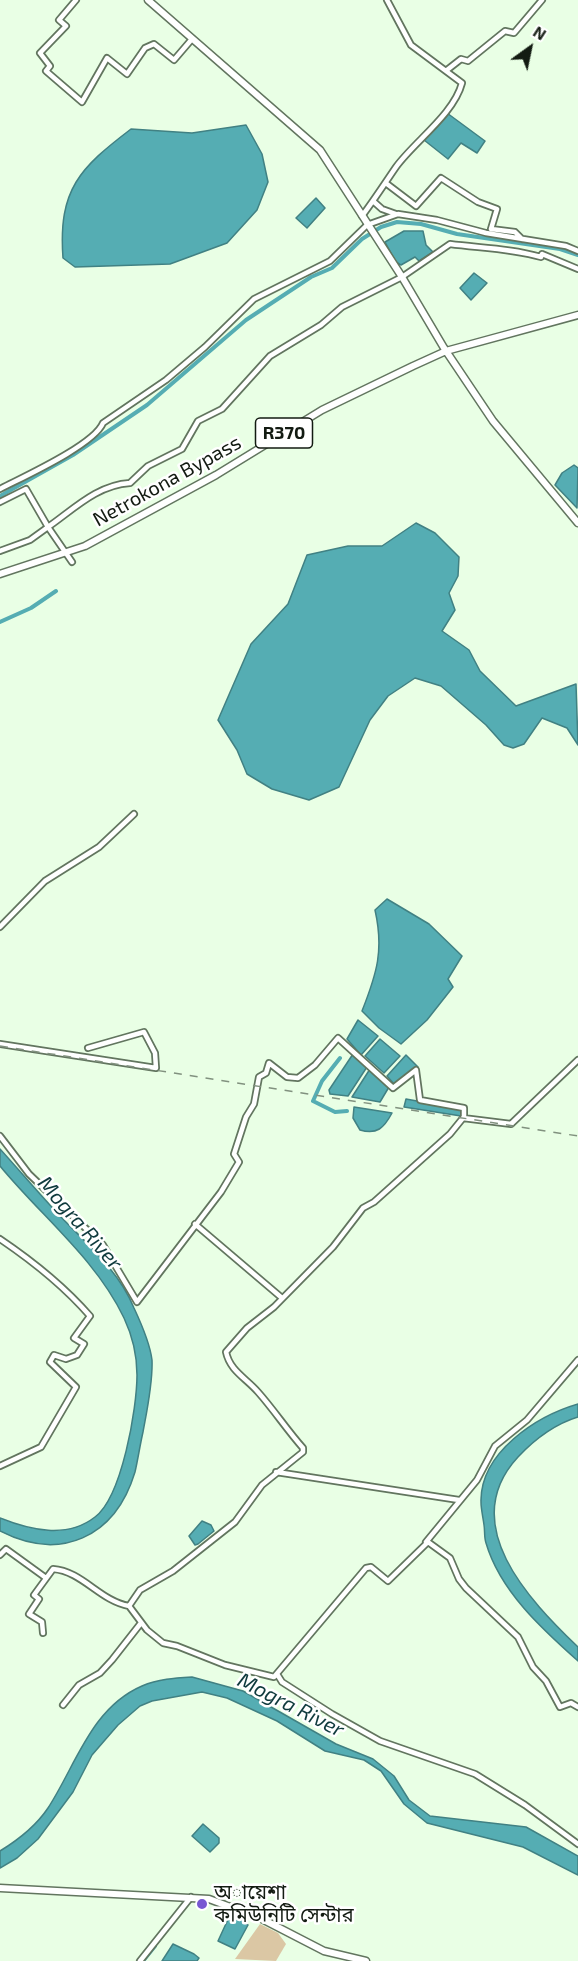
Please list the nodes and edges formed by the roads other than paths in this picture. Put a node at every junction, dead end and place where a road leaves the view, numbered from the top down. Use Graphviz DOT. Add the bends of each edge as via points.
graph roads {
  1 [pos="76,0"];
  2 [pos="148,0"];
  3 [pos="387,0"];
  4 [pos="542,0"];
  5 [pos="192,39"];
  6 [pos="447,70"];
  7 [pos="387,184"];
  8 [pos="374,201"];
  9 [pos="398,214"];
  10 [pos="362,216"];
  11 [pos="367,225"];
  12 [pos="522,238"];
  13 [pos="578,251"];
  14 [pos="578,269"];
  15 [pos="402,277"];
  16 [pos="578,315"];
  17 [pos="446,351"];
  18 [pos="0,489"];
  19 [pos="0,502"];
  20 [pos="578,523"];
  21 [pos="48,527"];
  22 [pos="0,551"];
  23 [pos="72,562"];
  24 [pos="0,574"];
  25 [pos="134,814"];
  26 [pos="0,927"];
  27 [pos="1,1042"];
  28 [pos="88,1048"];
  29 [pos="578,1060"];
  30 [pos="464,1117"];
  31 [pos="0,1136"];
  32 [pos="195,1224"];
  33 [pos="0,1239"];
  34 [pos="282,1299"];
  35 [pos="578,1360"];
  36 [pos="0,1466"];
  37 [pos="276,1473"];
  38 [pos="459,1500"];
  39 [pos="426,1542"];
  40 [pos="0,1555"];
  41 [pos="46,1578"];
  42 [pos="129,1606"];
  43 [pos="141,1623"];
  44 [pos="43,1633"];
  45 [pos="277,1674"];
  46 [pos="63,1705"];
  47 [pos="578,1707"];
  48 [pos="578,1844"];
  49 [pos="0,1888"];
  50 [pos="191,1897"];
  51 [pos="140,1961"];
  52 [pos="366,1961"];
  1 -- 5 [label="street" via="58,20 66,26 40,53 50,66 46,71 82,102 107,58 127,74 145,48 154,44 174,60"];
  2 -- 5 [label="main road"];
  3 -- 6 [label="street" via="411,45"];
  4 -- 6 [label="street" via="514,33 506,31 468,61 461,59"];
  5 -- 10 [label="main road" via="320,150"];
  6 -- 7 [label="street" via="462,83 460,90"];
  7 -- 8 [label="street"];
  7 -- 12 [label="street" via="416,207 441,178 497,209 491,229 515,232"];
  8 -- 9 [label="street" via="382,209"];
  8 -- 10 [label="street"];
  9 -- 11 [label="street"];
  9 -- 12 [label="street"];
  10 -- 11 [label="main road"];
  11 -- 15 [label="main road"];
  11 -- 18 [label="street" via="330,261 254,299 166,381 103,423 101,429 71,451"];
  12 -- 13 [label="street"];
  14 -- 15 [label="street" via="550,255 541,257 486,246 477,250 450,244"];
  15 -- 17 [label="main road"];
  15 -- 21 [label="street" via="342,307 321,325 270,356 222,409 198,421 178,451 148,466 130,483 118,483 86,498"];
  16 -- 17 [label="main road, Netrokona Bypass / R370"];
  17 -- 20 [label="main road" via="506,440"];
  17 -- 24 [label="main road, Netrokona Bypass / R370" via="322,410 216,475 85,546"];
  19 -- 21 [label="street" via="26,489"];
  21 -- 22 [label="street" via="30,540"];
  21 -- 23 [label="street"];
  25 -- 26 [label="street" via="99,847 45,882"];
  27 -- 28 [label="street" via="156,1068 155,1053 144,1032"];
  29 -- 30 [label="street" via="511,1124"];
  30 -- 32 [label="street" via="464,1108 420,1100 416,1070 393,1088 338,1038 315,1065 298,1077 287,1077 269,1064 268,1071 259,1077 254,1104 234,1154 239,1162"];
  30 -- 34 [label="street" via="450,1134 363,1208 333,1247"];
  31 -- 32 [label="street" via="29,1174 103,1245 137,1302"];
  32 -- 34 [label="street"];
  33 -- 36 [label="street" via="64,1288 90,1317 74,1338 84,1344 80,1352 66,1359 54,1355 50,1362 76,1387 69,1403 41,1447"];
  34 -- 37 [label="street" via="226,1352 241,1378 257,1390 303,1448"];
  35 -- 38 [label="street" via="527,1420 495,1446 477,1480"];
  37 -- 38 [label="street"];
  37 -- 42 [label="street" via="262,1485 235,1522 173,1571 140,1590"];
  38 -- 39 [label="street"];
  39 -- 45 [label="street" via="388,1581 371,1567 366,1568"];
  39 -- 47 [label="street" via="450,1558 464,1586 518,1637 560,1707 571,1703"];
  40 -- 41 [label="street" via="6,1549"];
  41 -- 42 [label="street" via="53,1569 67,1571 111,1601"];
  41 -- 44 [label="street" via="34,1595 39,1599 29,1614 42,1622"];
  42 -- 43 [label="street"];
  43 -- 45 [label="street" via="163,1643 225,1665 270,1677"];
  43 -- 46 [label="street" via="100,1673 79,1685"];
  45 -- 48 [label="street" via="282,1682 380,1741 476,1774"];
  49 -- 50 [label="main road"];
  50 -- 51 [label="street"];
  50 -- 52 [label="main road" via="225,1903 324,1951"];
}
